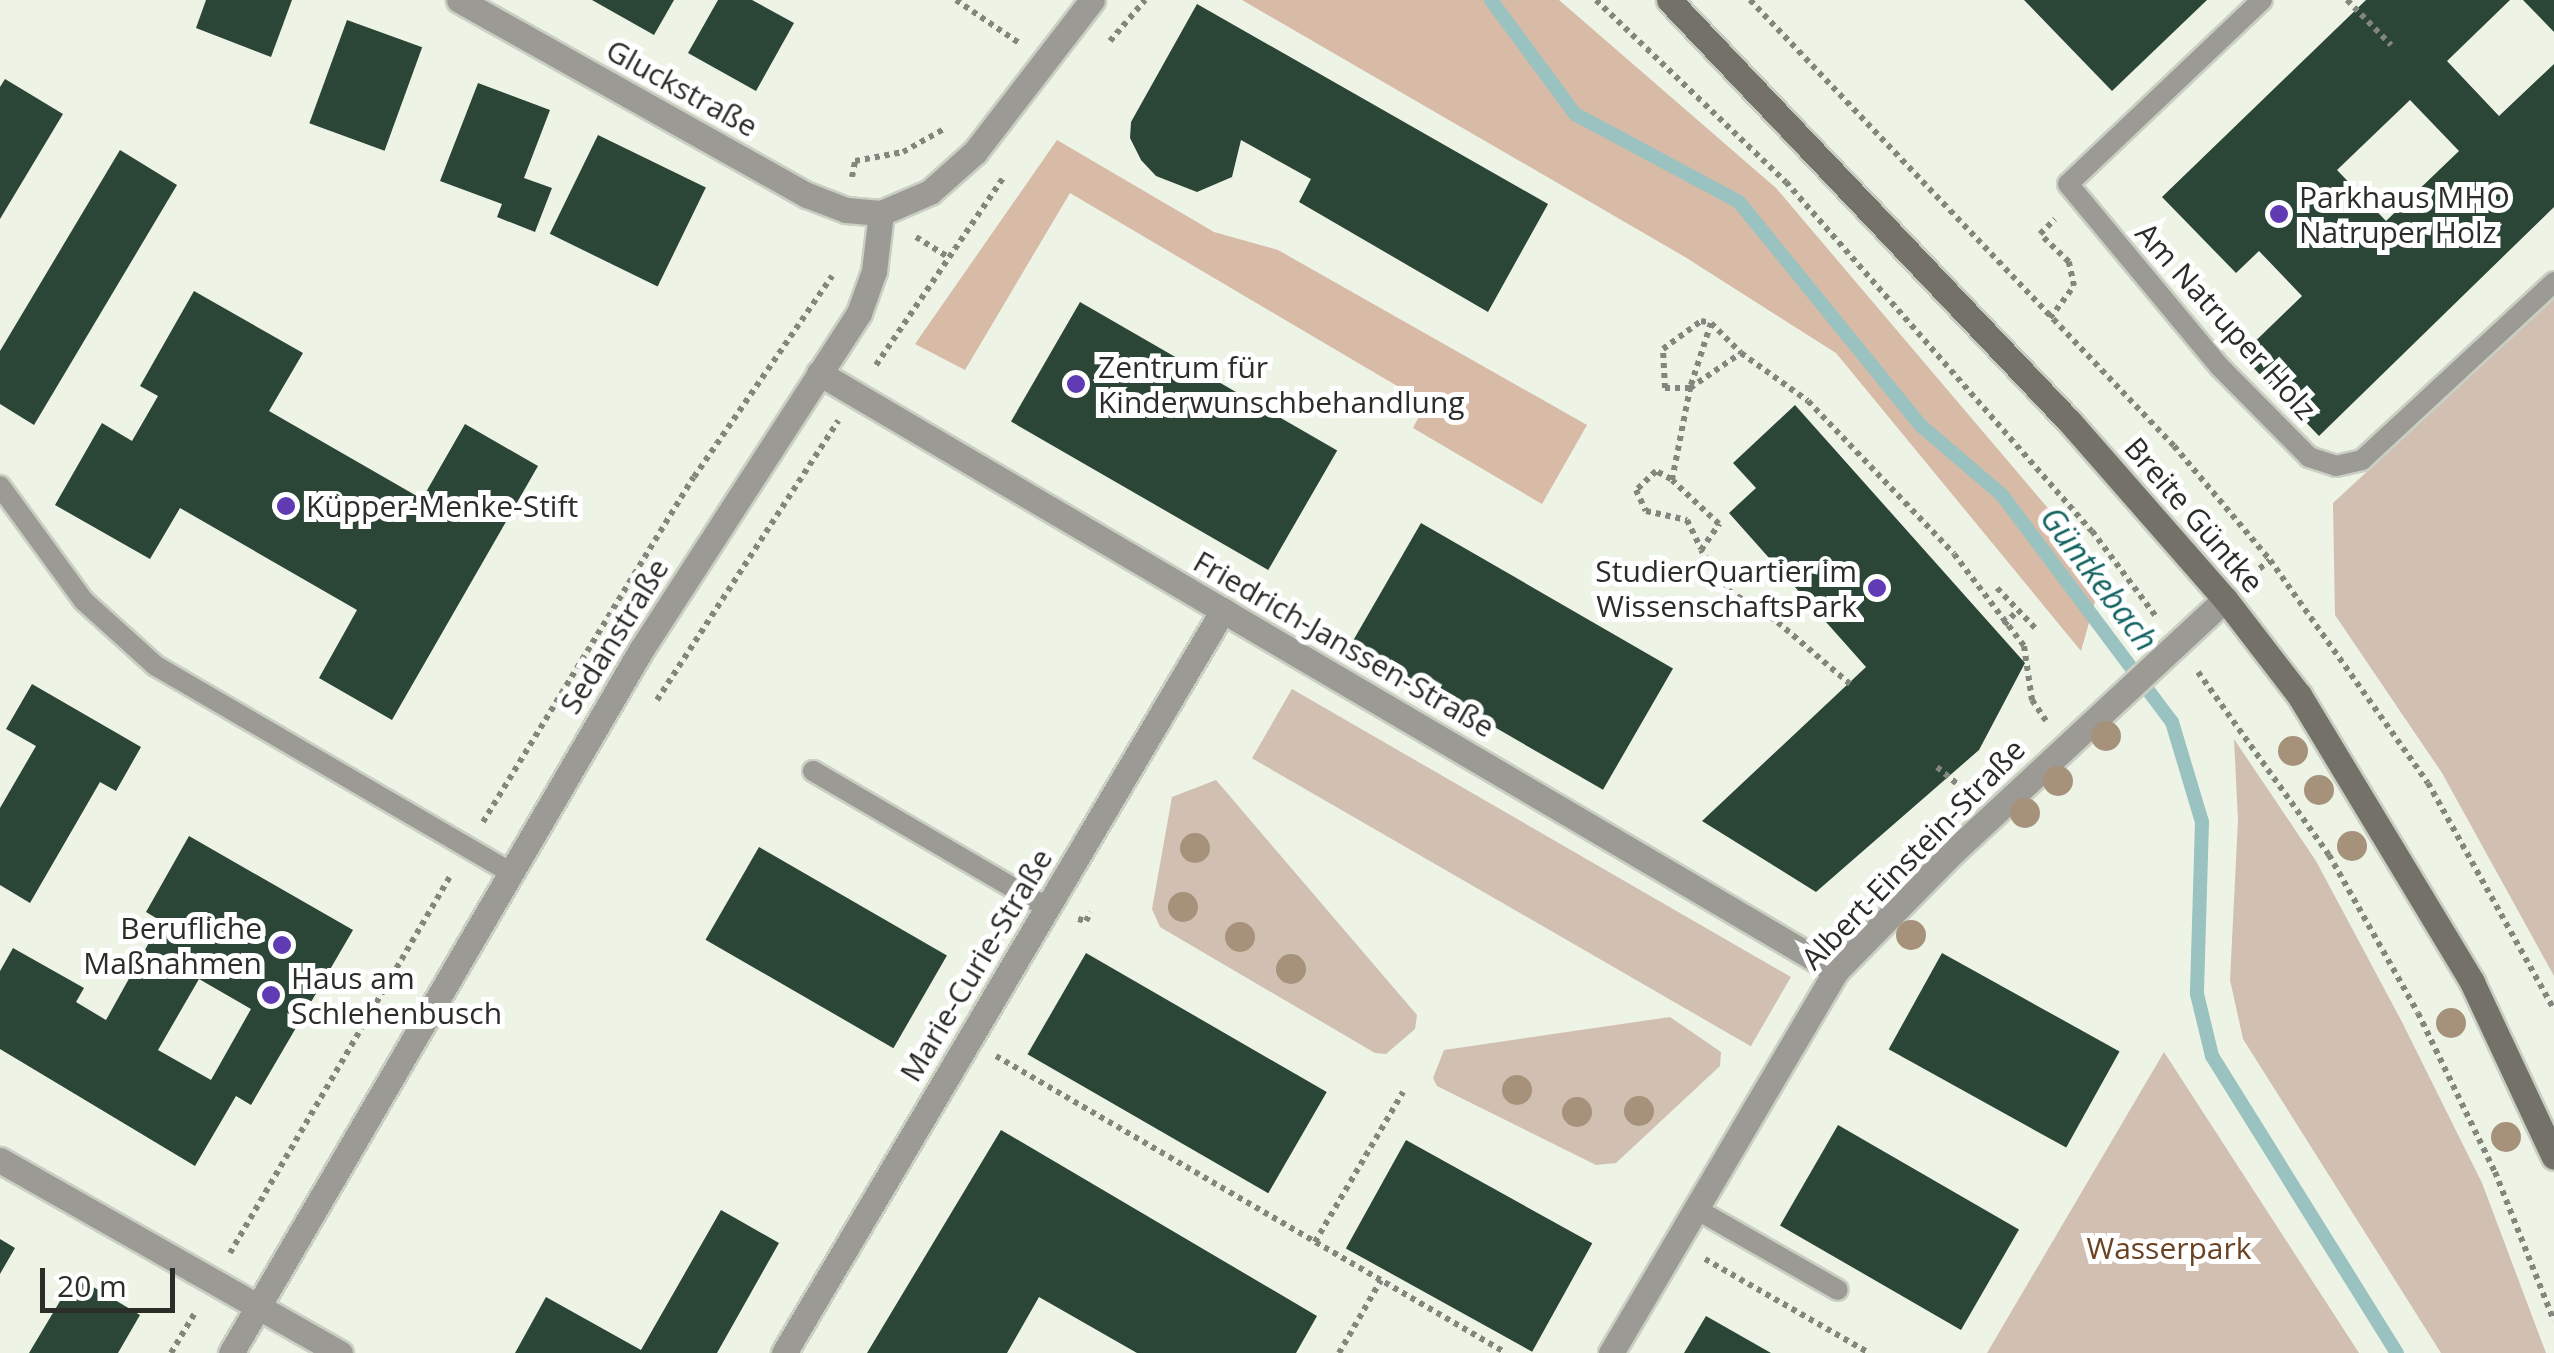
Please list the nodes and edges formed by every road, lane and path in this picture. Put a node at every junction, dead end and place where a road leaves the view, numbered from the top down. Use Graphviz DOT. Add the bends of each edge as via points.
graph roads {
  1 [pos="459,0"];
  2 [pos="956,0"];
  3 [pos="1092,0"];
  4 [pos="1596,0"];
  5 [pos="1669,0"];
  6 [pos="1750,0"];
  7 [pos="2262,0"];
  8 [pos="2347,0"];
  9 [pos="1032,29"];
  10 [pos="1020,44"];
  11 [pos="2391,44"];
  12 [pos="1011,56"];
  13 [pos="1045,60"];
  14 [pos="950,125"];
  15 [pos="2078,197"];
  16 [pos="846,210"];
  17 [pos="880,213"];
  18 [pos="949,258"];
  19 [pos="837,268"];
  20 [pos="2554,282"];
  21 [pos="2050,318"];
  22 [pos="1711,323"];
  23 [pos="1742,353"];
  24 [pos="819,372"];
  25 [pos="1690,388"];
  26 [pos="856,394"];
  27 [pos="1672,480"];
  28 [pos="0,486"];
  29 [pos="1701,550"];
  30 [pos="1997,588"];
  31 [pos="2226,599"];
  32 [pos="1223,610"];
  33 [pos="2018,610"];
  34 [pos="2004,625"];
  35 [pos="2038,631"];
  36 [pos="2171,648"];
  37 [pos="1850,684"];
  38 [pos="654,706"];
  39 [pos="2068,743"];
  40 [pos="813,771"];
  41 [pos="466,850"];
  42 [pos="511,873"];
  43 [pos="1047,908"];
  44 [pos="1836,971"];
  45 [pos="2554,1009"];
  46 [pos="969,1040"];
  47 [pos="1403,1092"];
  48 [pos="2554,1157"];
  49 [pos="0,1160"];
  50 [pos="1696,1209"];
  51 [pos="1316,1242"];
  52 [pos="1676,1242"];
  53 [pos="1381,1280"];
  54 [pos="211,1285"];
  55 [pos="1838,1290"];
  56 [pos="258,1308"];
  57 [pos="2554,1321"];
  58 [pos="171,1353"];
  59 [pos="231,1353"];
  60 [pos="340,1353"];
  61 [pos="784,1353"];
  62 [pos="1339,1353"];
  63 [pos="1506,1353"];
  64 [pos="1611,1353"];
  65 [pos="1869,1353"];
  1 -- 16 [label="street, Gluckstraße" via="783,182"];
  2 -- 10 [label="path"];
  3 -- 13 [label="street"];
  4 -- 36 [label="path" via="1786,182 2092,532"];
  5 -- 31 [label="street, Breite Güntke" via="2026,374"];
  6 -- 21 [label="path"];
  7 -- 15 [label="lane" via="2068,184"];
  8 -- 11 [label="path"];
  9 -- 10 [label="path"];
  10 -- 12 [label="path"];
  10 -- 13 [label="path"];
  13 -- 17 [label="street" via="975,152 930,192"];
  14 -- 16 [label="path" via="903,152 854,160"];
  15 -- 20 [label="lane, Am Natruper Holz" via="2220,366 2309,458 2336,466 2362,460"];
  15 -- 21 [label="path" via="2040,234 2069,262 2074,286"];
  16 -- 17 [label="street, Gluckstraße"];
  17 -- 24 [label="street, Sedanstraße" via="874,271 859,313"];
  18 -- 26 [label="path"];
  19 -- 41 [label="path" via="674,510"];
  21 -- 45 [label="path" via="2174,446 2348,663 2428,783"];
  22 -- 23 [label="path"];
  22 -- 25 [label="path"];
  22 -- 25 [label="path" via="1701,321 1663,349 1665,388"];
  23 -- 25 [label="path"];
  23 -- 34 [label="path" via="1786,382 1884,478 1954,554"];
  24 -- 26 [label="street, Friedrich-Janssen-Straße"];
  24 -- 42 [label="street, Sedanstraße" via="641,650"];
  25 -- 27 [label="path"];
  26 -- 32 [label="street, Friedrich-Janssen-Straße"];
  26 -- 38 [label="path"];
  27 -- 29 [label="path" via="1719,524"];
  27 -- 29 [label="path" via="1656,471 1636,490 1646,511 1687,520"];
  28 -- 41 [label="lane" via="84,601 156,666"];
  29 -- 37 [label="path" via="1723,587 1775,620"];
  30 -- 33 [label="path"];
  31 -- 36 [label="street, Albert-Einstein-Straße"];
  31 -- 48 [label="street, Breite Güntke" via="2299,695 2380,820 2472,982"];
  32 -- 43 [label="street, Marie-Curie-Straße"];
  32 -- 44 [label="street, Friedrich-Janssen-Straße"];
  33 -- 34 [label="path"];
  33 -- 35 [label="path"];
  34 -- 39 [label="path" via="2024,646 2036,710"];
  36 -- 39 [label="street, Albert-Einstein-Straße"];
  36 -- 57 [label="path" via="2248,735 2329,855 2496,1172"];
  39 -- 44 [label="street, Albert-Einstein-Straße"];
  40 -- 43 [label="lane"];
  41 -- 42 [label="lane"];
  41 -- 54 [label="path"];
  42 -- 56 [label="street, Sedanstraße"];
  43 -- 46 [label="street, Marie-Curie-Straße"];
  44 -- 50 [label="street, Albert-Einstein-Straße"];
  46 -- 51 [label="path"];
  46 -- 61 [label="street, Marie-Curie-Straße"];
  47 -- 51 [label="path"];
  49 -- 54 [label="street"];
  50 -- 52 [label="street, Albert-Einstein-Straße"];
  50 -- 55 [label="lane"];
  51 -- 53 [label="path"];
  52 -- 64 [label="street, Albert-Einstein-Straße"];
  52 -- 65 [label="path"];
  53 -- 62 [label="path"];
  53 -- 63 [label="path"];
  54 -- 56 [label="street"];
  54 -- 58 [label="path"];
  56 -- 59 [label="street, Sedanstraße"];
  56 -- 60 [label="street"];
}
